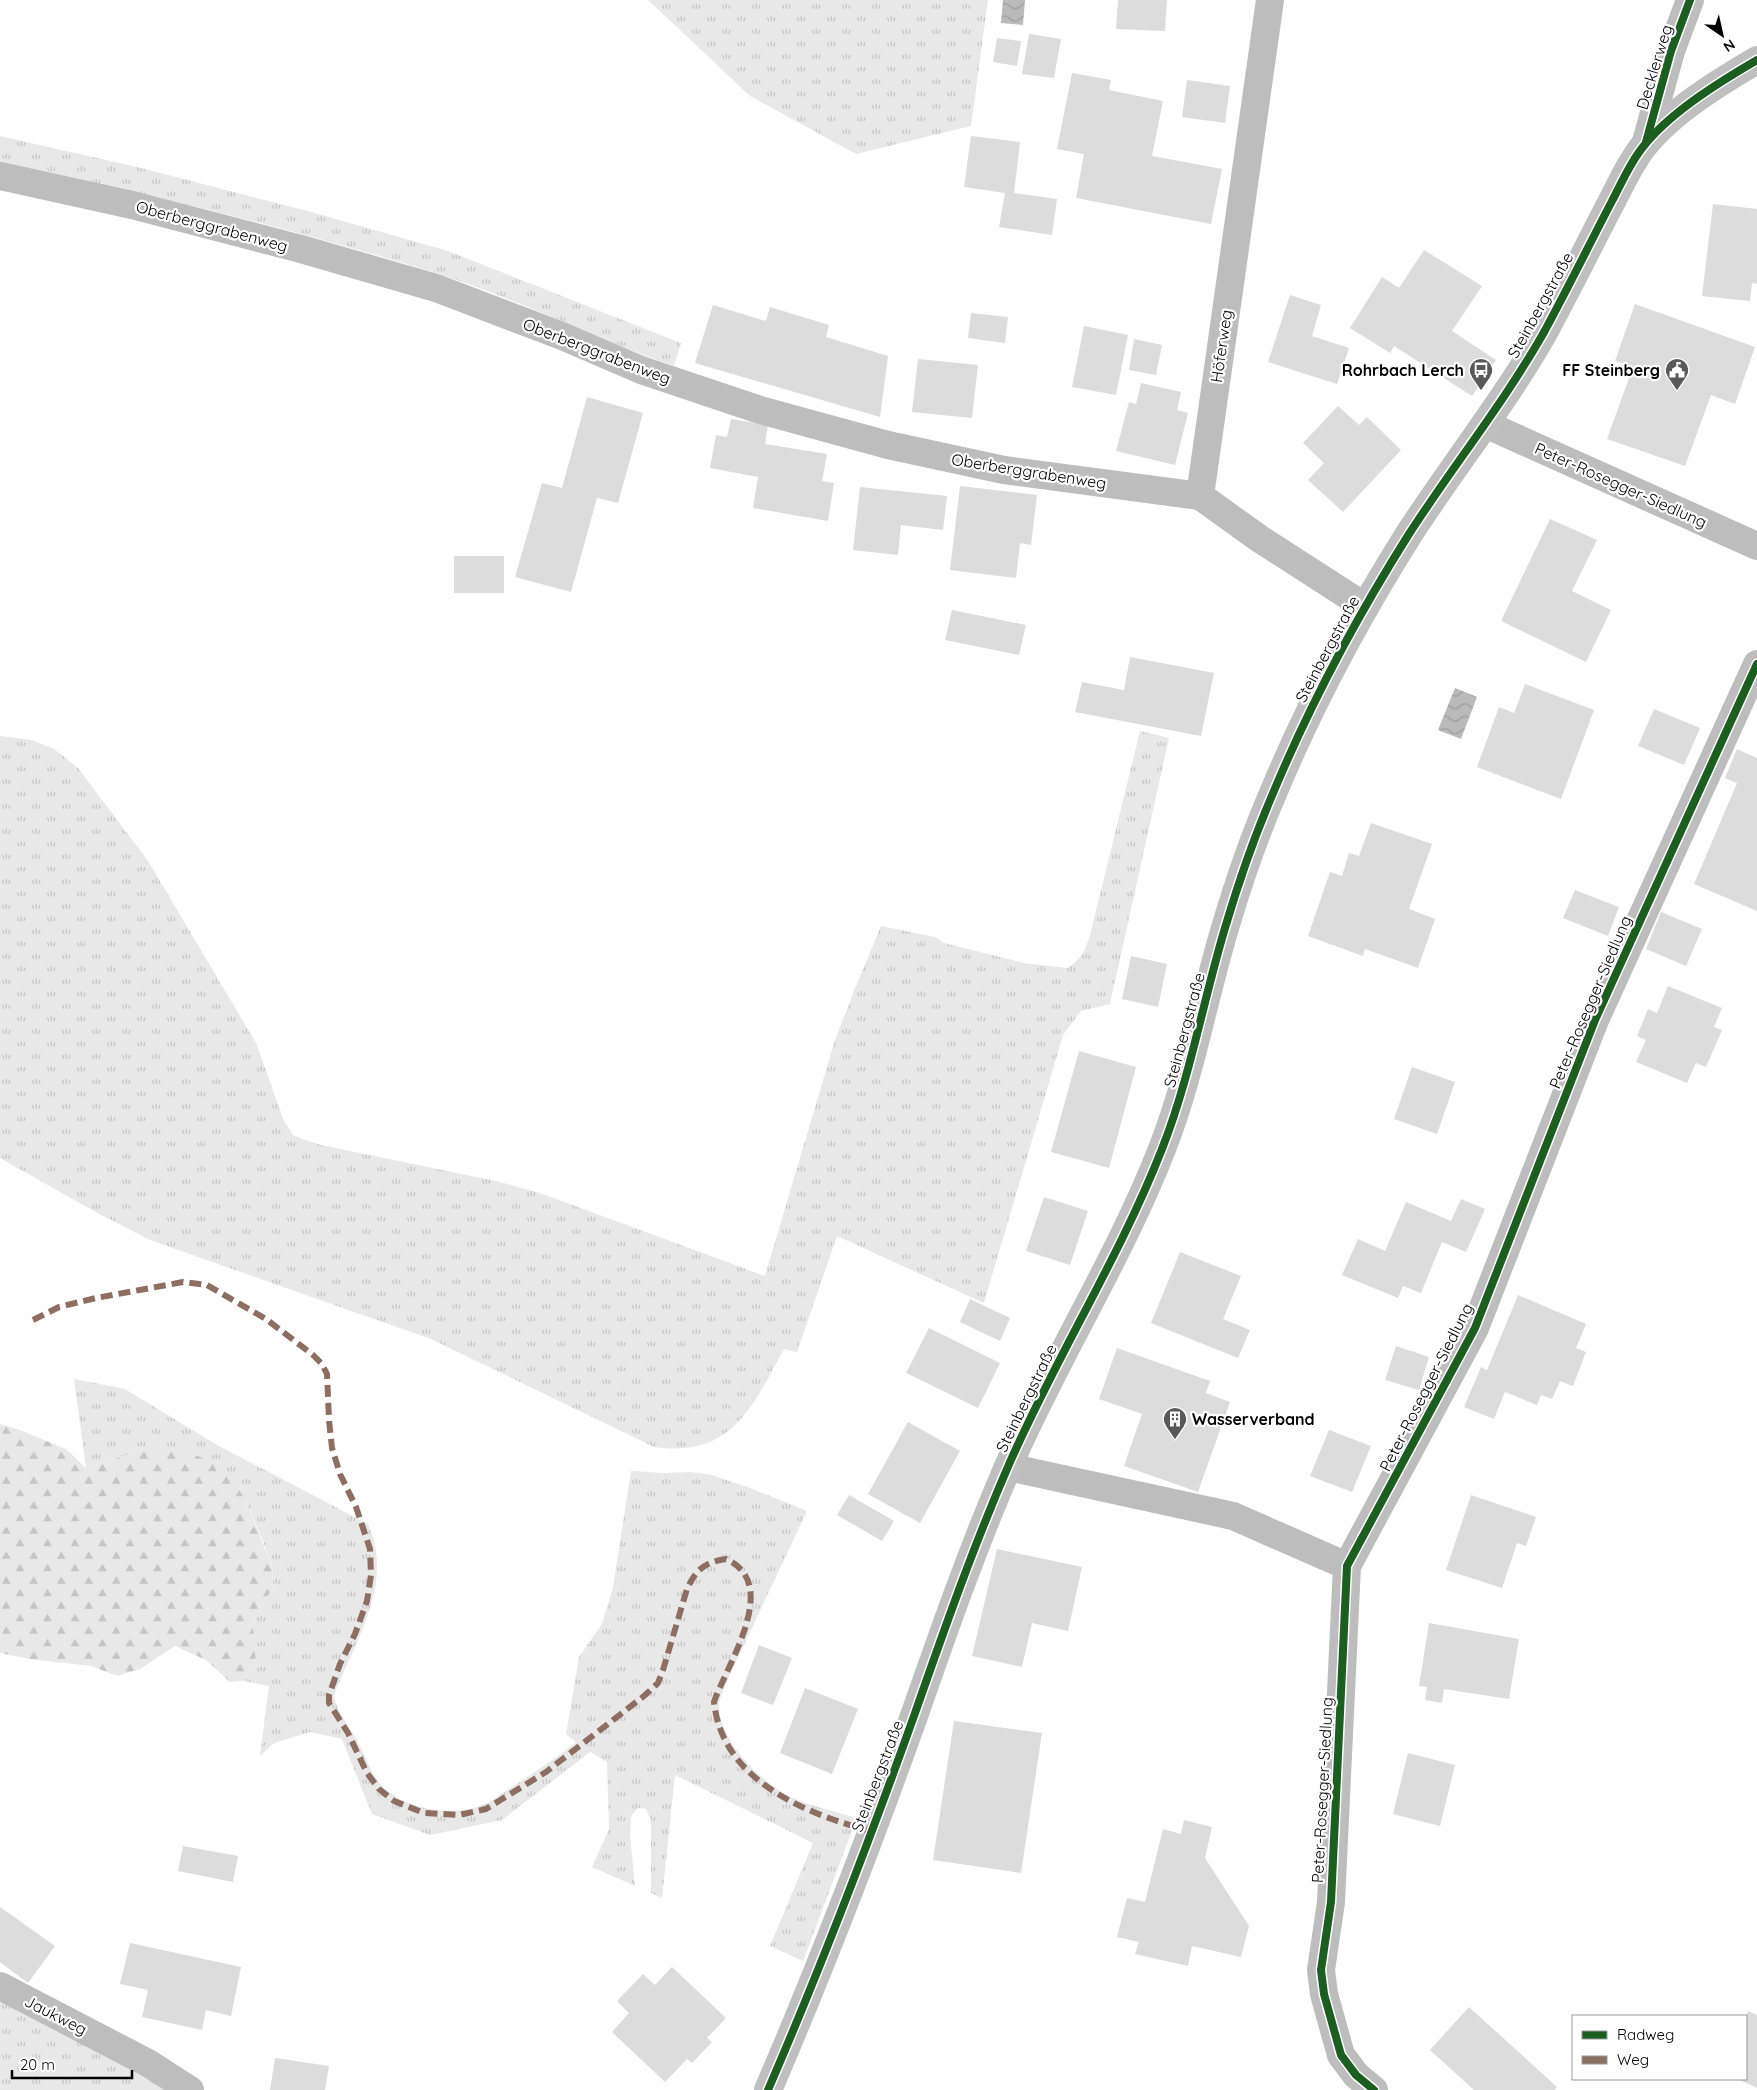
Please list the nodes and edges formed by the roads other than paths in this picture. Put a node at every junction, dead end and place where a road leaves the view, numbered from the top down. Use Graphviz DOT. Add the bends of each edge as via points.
graph roads {
  1 [pos="1270,0"];
  2 [pos="1690,0"];
  3 [pos="1757,60"];
  4 [pos="1646,142"];
  5 [pos="0,176"];
  6 [pos="1485,424"];
  7 [pos="1200,496"];
  8 [pos="1757,546"];
  9 [pos="1364,606"];
  10 [pos="1757,664"];
  11 [pos="1008,1466"];
  12 [pos="1346,1566"];
  13 [pos="0,1986"];
  14 [pos="190,2090"];
  15 [pos="768,2090"];
  16 [pos="1374,2090"];
  1 -- 7 [label="street, Höferweg"];
  2 -- 4 [label="street, Decklerweg"];
  3 -- 4 [label="main road, Steinbergstraße" via="1720,82"];
  4 -- 6 [label="main road, Steinbergstraße" via="1542,334"];
  5 -- 7 [label="street, Oberberggrabenweg" via="142,208 436,288 641,370 760,410 870,440 1004,470"];
  6 -- 8 [label="street, Peter-Rosegger-Siedlung"];
  6 -- 9 [label="main road, Steinbergstraße"];
  7 -- 9 [label="street"];
  9 -- 11 [label="main road, Steinbergstraße" via="1302,727 1241,876 1177,1108 1162,1151"];
  10 -- 12 [label="street, Peter-Rosegger-Siedlung" via="1595,1020 1475,1328"];
  11 -- 12 [label="street" via="1233,1516"];
  11 -- 15 [label="main road, Steinbergstraße" via="942,1634 839,1915"];
  12 -- 16 [label="street, Peter-Rosegger-Siedlung" via="1331,1902 1321,1970 1324,1994 1341,2055 1356,2075"];
  13 -- 14 [label="street, Jaukweg" via="126,2051"];
}
